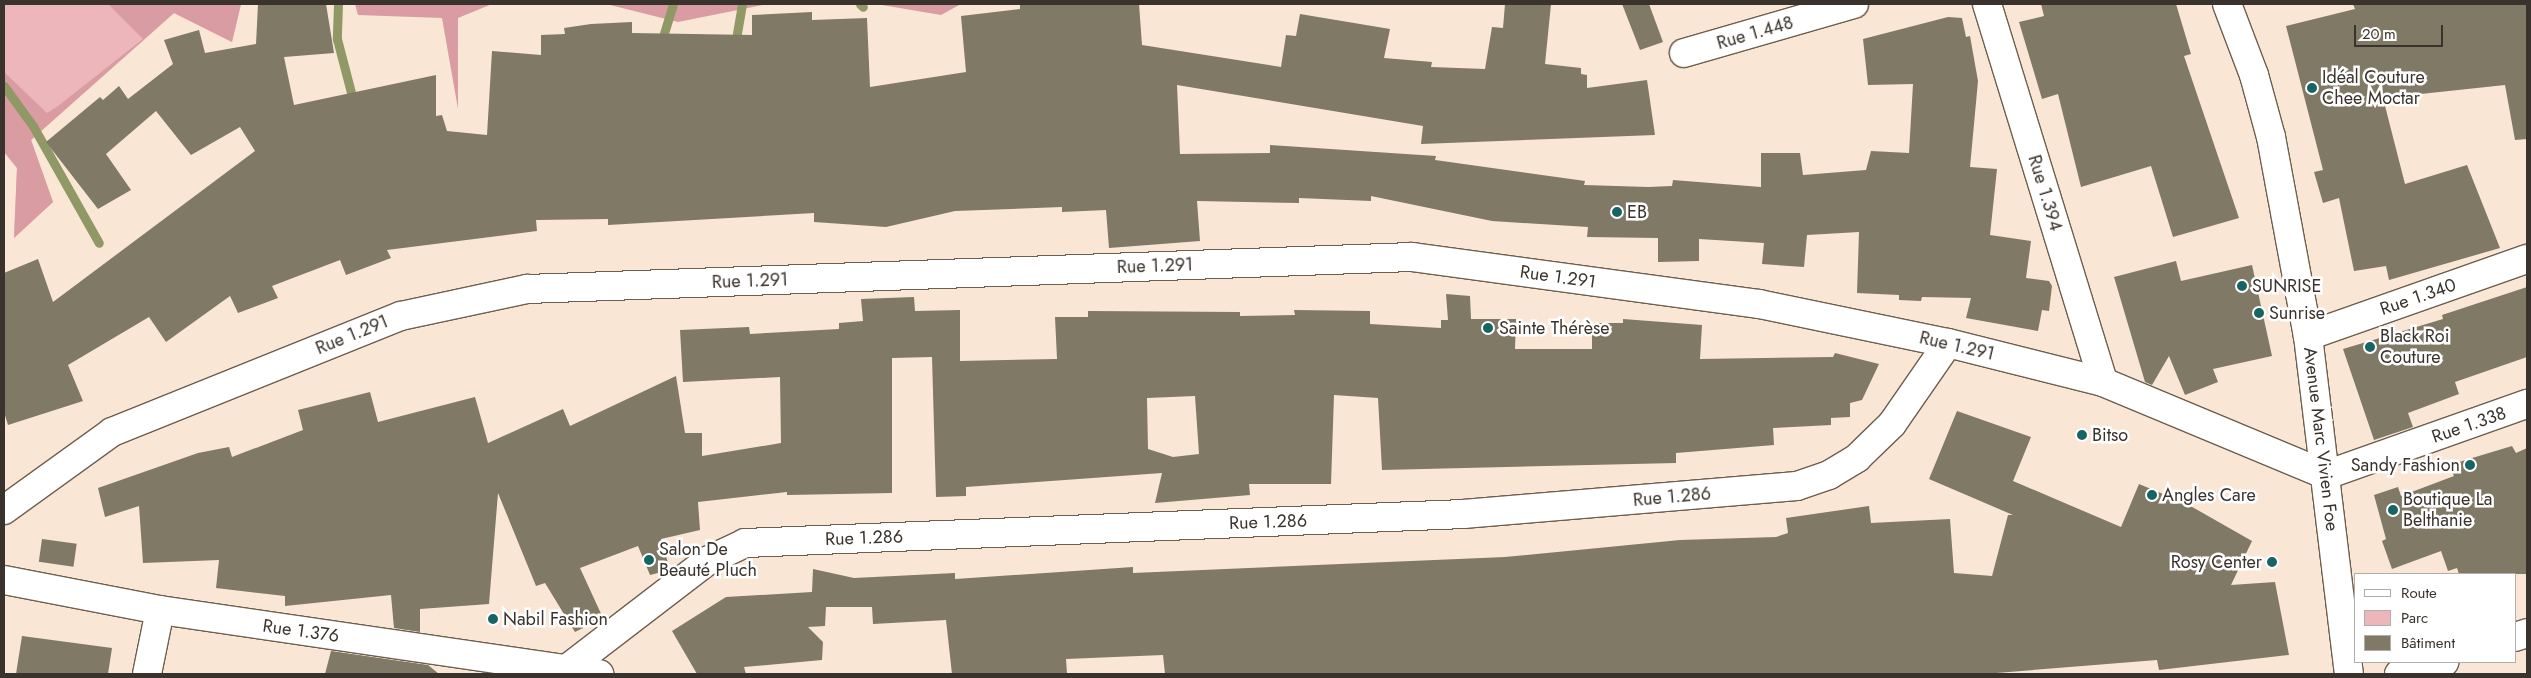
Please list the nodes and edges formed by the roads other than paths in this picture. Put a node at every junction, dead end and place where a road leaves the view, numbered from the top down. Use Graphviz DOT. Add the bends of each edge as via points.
graph roads {
  1 [pos="1854,4"];
  2 [pos="1987,4"];
  3 [pos="2227,4"];
  4 [pos="1684,54"];
  5 [pos="2527,259"];
  6 [pos="2308,336"];
  7 [pos="1948,343"];
  8 [pos="2103,382"];
  9 [pos="2527,404"];
  10 [pos="2326,475"];
  11 [pos="4,510"];
  12 [pos="4,580"];
  13 [pos="160,610"];
  14 [pos="2440,663"];
  15 [pos="563,672"];
  16 [pos="147,674"];
  17 [pos="599,674"];
  18 [pos="2349,674"];
  19 [pos="2399,674"];
  1 -- 4 [label="street, Rue 1.448"];
  2 -- 8 [label="street, Rue 1.394"];
  3 -- 6 [label="street, Avenue Marc Vivien Foe" via="2254,75 2272,138"];
  5 -- 6 [label="street, Rue 1.340"];
  6 -- 10 [label="street, Avenue Marc Vivien Foe"];
  7 -- 8 [label="street, Rue 1.291"];
  7 -- 11 [label="street, Rue 1.291" via="1759,304 1412,257 527,289 401,316 112,432"];
  7 -- 15 [label="street, Rue 1.286" via="1892,424 1864,451 1829,475 1798,486 1463,514 746,543 708,561"];
  8 -- 10 [label="street, Rue 1.291"];
  9 -- 10 [label="street, Rue 1.338"];
  10 -- 18 [label="street, Avenue Marc Vivien Foe"];
  12 -- 13 [label="street, Rue 1.376"];
  13 -- 15 [label="street, Rue 1.376"];
  13 -- 16 [label="street"];
  14 -- 19 [label="street"];
  15 -- 17 [label="street, Rue 1.376"];
}
